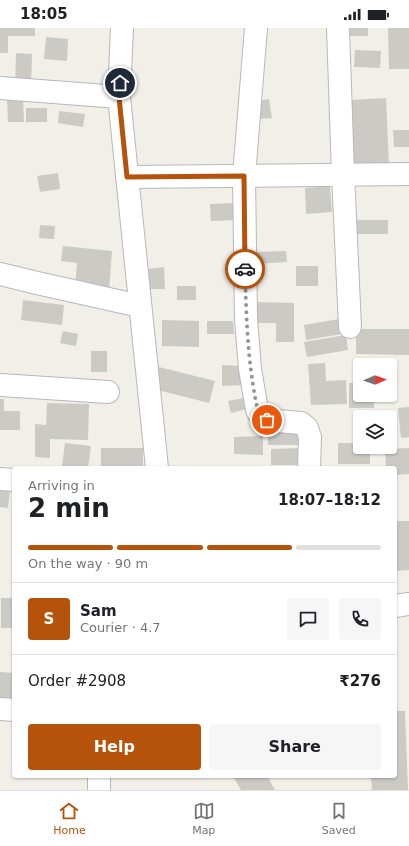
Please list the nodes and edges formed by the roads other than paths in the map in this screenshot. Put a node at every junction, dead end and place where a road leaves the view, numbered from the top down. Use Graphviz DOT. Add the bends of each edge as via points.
graph roads {
  1 [pos="122,28"];
  2 [pos="256,28"];
  3 [pos="338,28"];
  4 [pos="0,88"];
  5 [pos="119,97"];
  6 [pos="343,174"];
  7 [pos="409,174"];
  8 [pos="244,176"];
  9 [pos="127,177"];
  10 [pos="0,274"];
  11 [pos="140,306"];
  12 [pos="350,326"];
  13 [pos="0,385"];
  14 [pos="108,392"];
  15 [pos="157,466"];
  16 [pos="309,466"];
  17 [pos="0,479"];
  18 [pos="12,480"];
  19 [pos="409,604"];
  20 [pos="397,606"];
  21 [pos="0,709"];
  22 [pos="12,710"];
  23 [pos="99,778"];
  24 [pos="99,790"];
  1 -- 5 [label="street"];
  2 -- 8 [label="street"];
  3 -- 6 [label="street"];
  4 -- 5 [label="street"];
  5 -- 9 [label="street"];
  6 -- 7 [label="street"];
  6 -- 8 [label="street"];
  6 -- 12 [label="street"];
  8 -- 9 [label="street"];
  8 -- 16 [label="street" via="246,319 250,369 257,410 261,418 301,423 307,428 310,437"];
  9 -- 11 [label="street"];
  10 -- 11 [label="street"];
  11 -- 15 [label="street"];
  13 -- 14 [label="street"];
  17 -- 18 [label="street"];
  19 -- 20 [label="street"];
  21 -- 22 [label="street"];
  23 -- 24 [label="street"];
}
